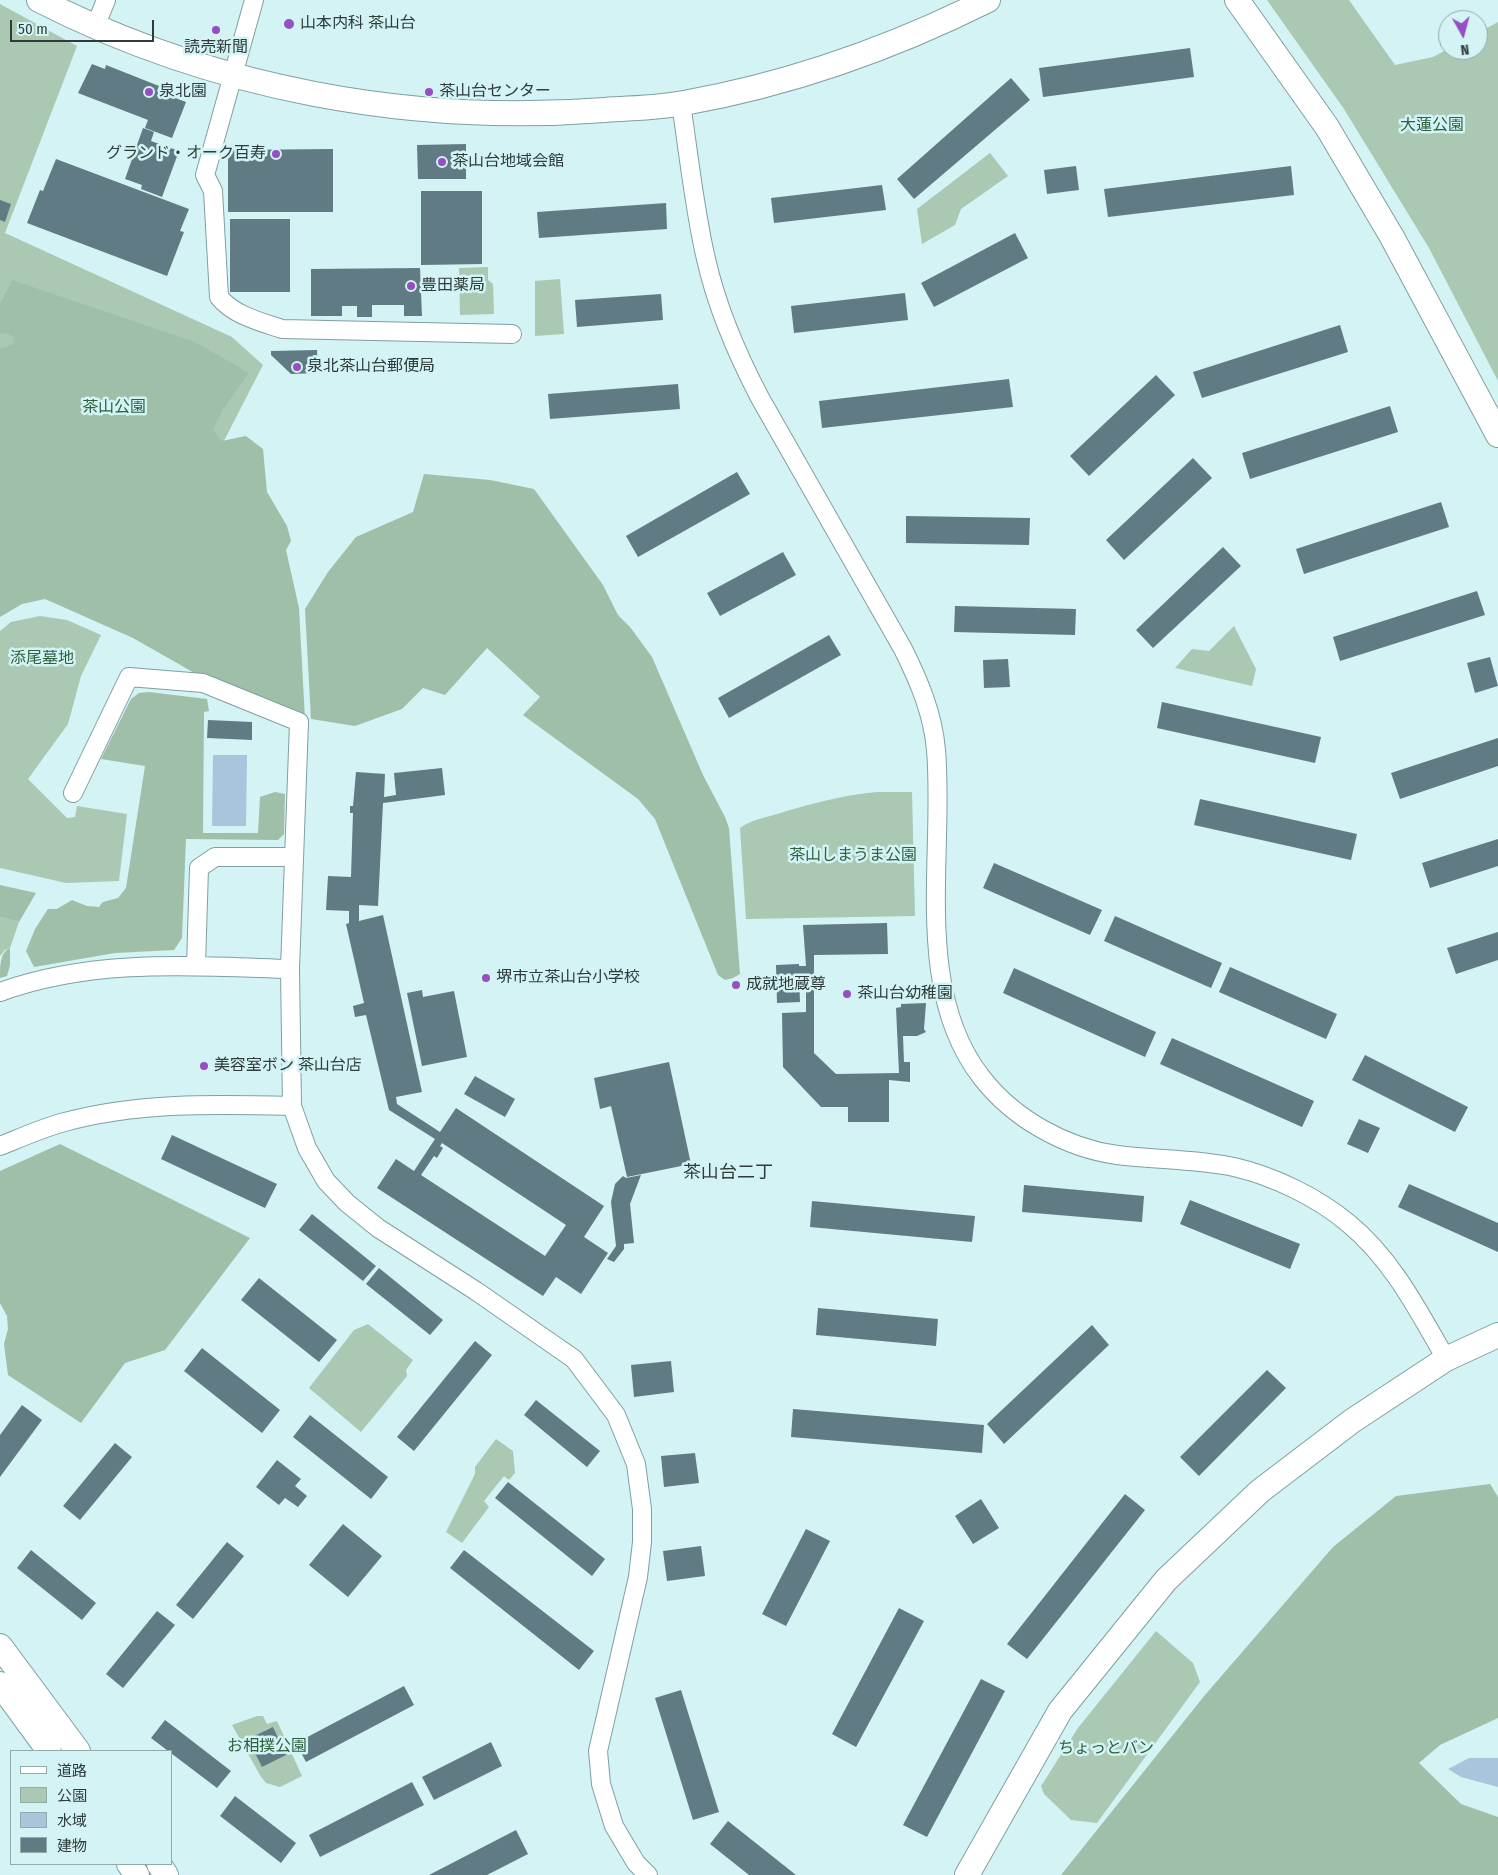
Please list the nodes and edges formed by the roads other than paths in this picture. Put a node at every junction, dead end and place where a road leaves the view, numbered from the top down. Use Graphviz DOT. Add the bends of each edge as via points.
graph roads {
  1 [pos="39,0"];
  2 [pos="106,0"];
  3 [pos="254,0"];
  4 [pos="988,0"];
  5 [pos="1237,0"];
  6 [pos="95,27"];
  7 [pos="232,76"];
  8 [pos="681,104"];
  9 [pos="512,334"];
  10 [pos="1498,435"];
  11 [pos="73,793"];
  12 [pos="294,857"];
  13 [pos="196,966"];
  14 [pos="290,969"];
  15 [pos="0,992"];
  16 [pos="292,1106"];
  17 [pos="0,1146"];
  18 [pos="1498,1336"];
  19 [pos="1446,1359"];
  20 [pos="0,1646"];
  21 [pos="0,1684"];
  22 [pos="48,1750"];
  23 [pos="77,1750"];
  24 [pos="648,1875"];
  25 [pos="967,1875"];
  1 -- 6 [label="street"];
  2 -- 6 [label="street"];
  3 -- 7 [label="street"];
  4 -- 8 [label="street" via="938,24 828,67"];
  5 -- 10 [label="street" via="1327,127 1392,237"];
  6 -- 7 [label="street"];
  7 -- 8 [label="street" via="383,106 472,114 563,113"];
  7 -- 9 [label="street" via="205,176 214,191 217,287 225,304 255,320 282,329"];
  8 -- 19 [label="street" via="706,259 724,319 744,368 903,649 927,704 936,751 938,962 945,1004 966,1054 982,1079 1005,1103 1031,1123 1074,1144 1115,1154 1236,1168 1312,1198 1347,1222 1376,1248 1397,1276"];
  11 -- 12 [label="street" via="129,677 203,683 299,722"];
  12 -- 13 [label="street" via="215,857 204,862 199,868"];
  12 -- 14 [label="street"];
  13 -- 14 [label="street"];
  13 -- 15 [label="street" via="86,970"];
  14 -- 16 [label="street"];
  16 -- 17 [label="street" via="180,1104 105,1113 60,1123"];
  16 -- 24 [label="street" via="307,1148 326,1181 347,1203 378,1228 574,1359 616,1415 636,1464 642,1509 642,1542 638,1577 598,1750 601,1784 614,1826 632,1857"];
  18 -- 19 [label="street"];
  19 -- 25 [label="street" via="1352,1421 1260,1491 1166,1580 1060,1711"];
  20 -- 23 [label="street"];
  21 -- 22 [label="street"];
}
